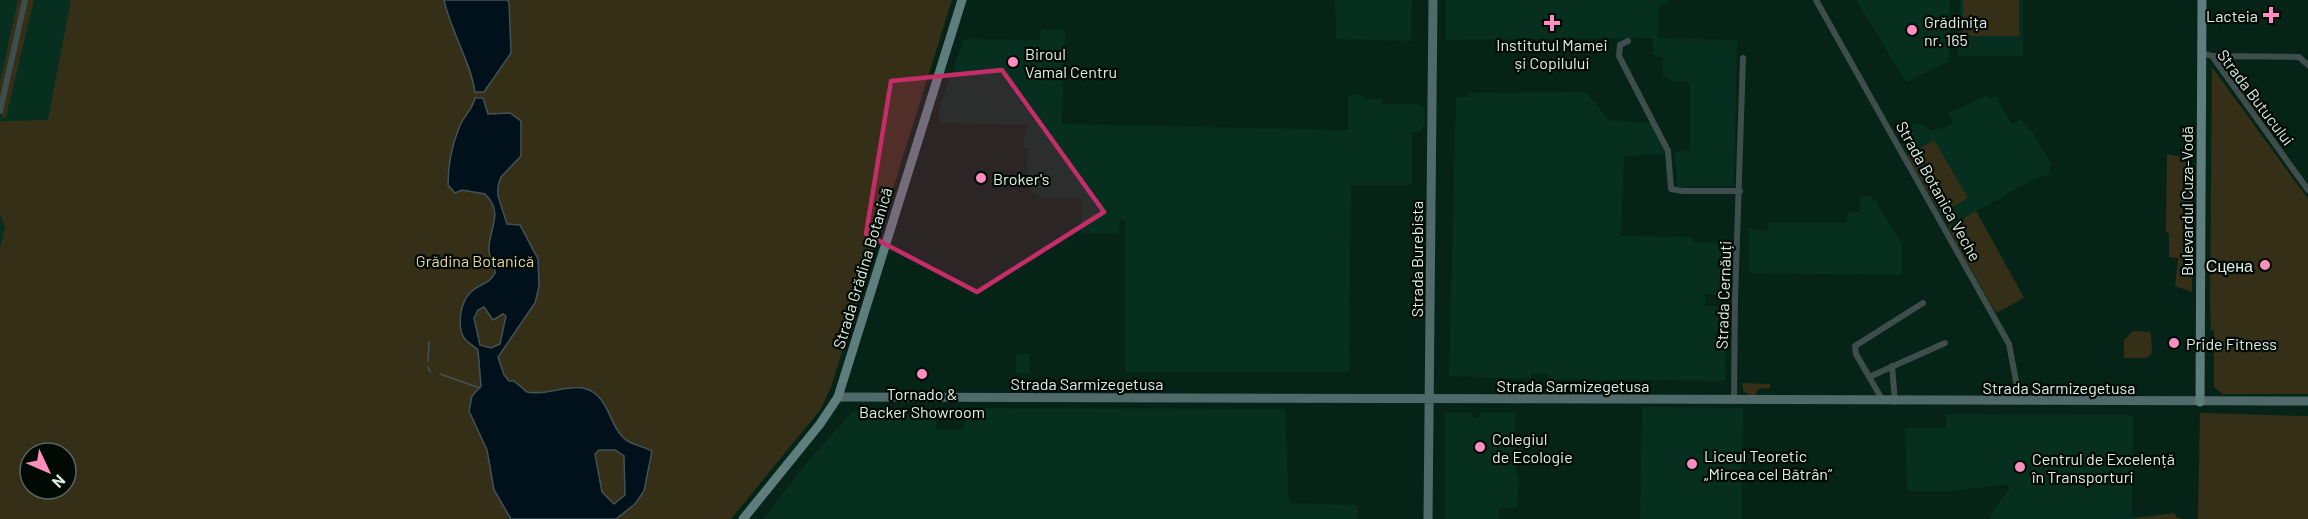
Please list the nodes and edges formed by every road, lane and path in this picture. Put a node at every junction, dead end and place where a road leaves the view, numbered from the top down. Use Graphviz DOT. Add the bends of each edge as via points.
graph roads {
  1 [pos="26,0"];
  2 [pos="962,0"];
  3 [pos="1433,0"];
  4 [pos="1816,0"];
  5 [pos="2202,0"];
  6 [pos="1628,41"];
  7 [pos="2202,53"];
  8 [pos="2212,56"];
  9 [pos="1743,58"];
  10 [pos="2308,65"];
  11 [pos="0,111"];
  12 [pos="2308,190"];
  13 [pos="1740,191"];
  14 [pos="1923,303"];
  15 [pos="1944,343"];
  16 [pos="1892,366"];
  17 [pos="1869,377"];
  18 [pos="838,397"];
  19 [pos="1430,398"];
  20 [pos="1734,401"];
  21 [pos="2308,401"];
  22 [pos="1883,402"];
  23 [pos="1895,402"];
  24 [pos="2020,402"];
  25 [pos="2200,402"];
  26 [pos="743,519"];
  27 [pos="1428,519"];
  1 -- 11 [label="street"];
  2 -- 18 [label="main road, Strada Grădina Botanică"];
  3 -- 19 [label="main road, Strada Burebista"];
  4 -- 24 [label="street, Strada Botanica Veche" via="2009,344"];
  5 -- 7 [label="main road, Bulevardul Cuza-Vodă"];
  6 -- 13 [label="street" via="1620,45 1619,56 1668,151 1671,189"];
  7 -- 8 [label="street, Strada Butucului"];
  7 -- 25 [label="main road, Bulevardul Cuza-Vodă"];
  8 -- 10 [label="street" via="2299,57"];
  8 -- 12 [label="street, Strada Butucului"];
  9 -- 13 [label="street, Strada Cernăuți"];
  13 -- 20 [label="street, Strada Cernăuți"];
  14 -- 17 [label="street" via="1855,346"];
  15 -- 16 [label="street"];
  16 -- 17 [label="street"];
  16 -- 23 [label="street"];
  17 -- 22 [label="street"];
  18 -- 19 [label="main road, Strada Sarmizegetusa"];
  18 -- 26 [label="main road, Strada Grădina Botanică"];
  19 -- 20 [label="main road, Strada Sarmizegetusa"];
  19 -- 27 [label="main road, Strada Burebista"];
  20 -- 22 [label="main road, Strada Sarmizegetusa"];
  21 -- 25 [label="main road, Strada Sarmizegetusa"];
  22 -- 23 [label="main road, Strada Sarmizegetusa"];
  23 -- 24 [label="main road, Strada Sarmizegetusa"];
  24 -- 25 [label="main road, Strada Sarmizegetusa"];
}
